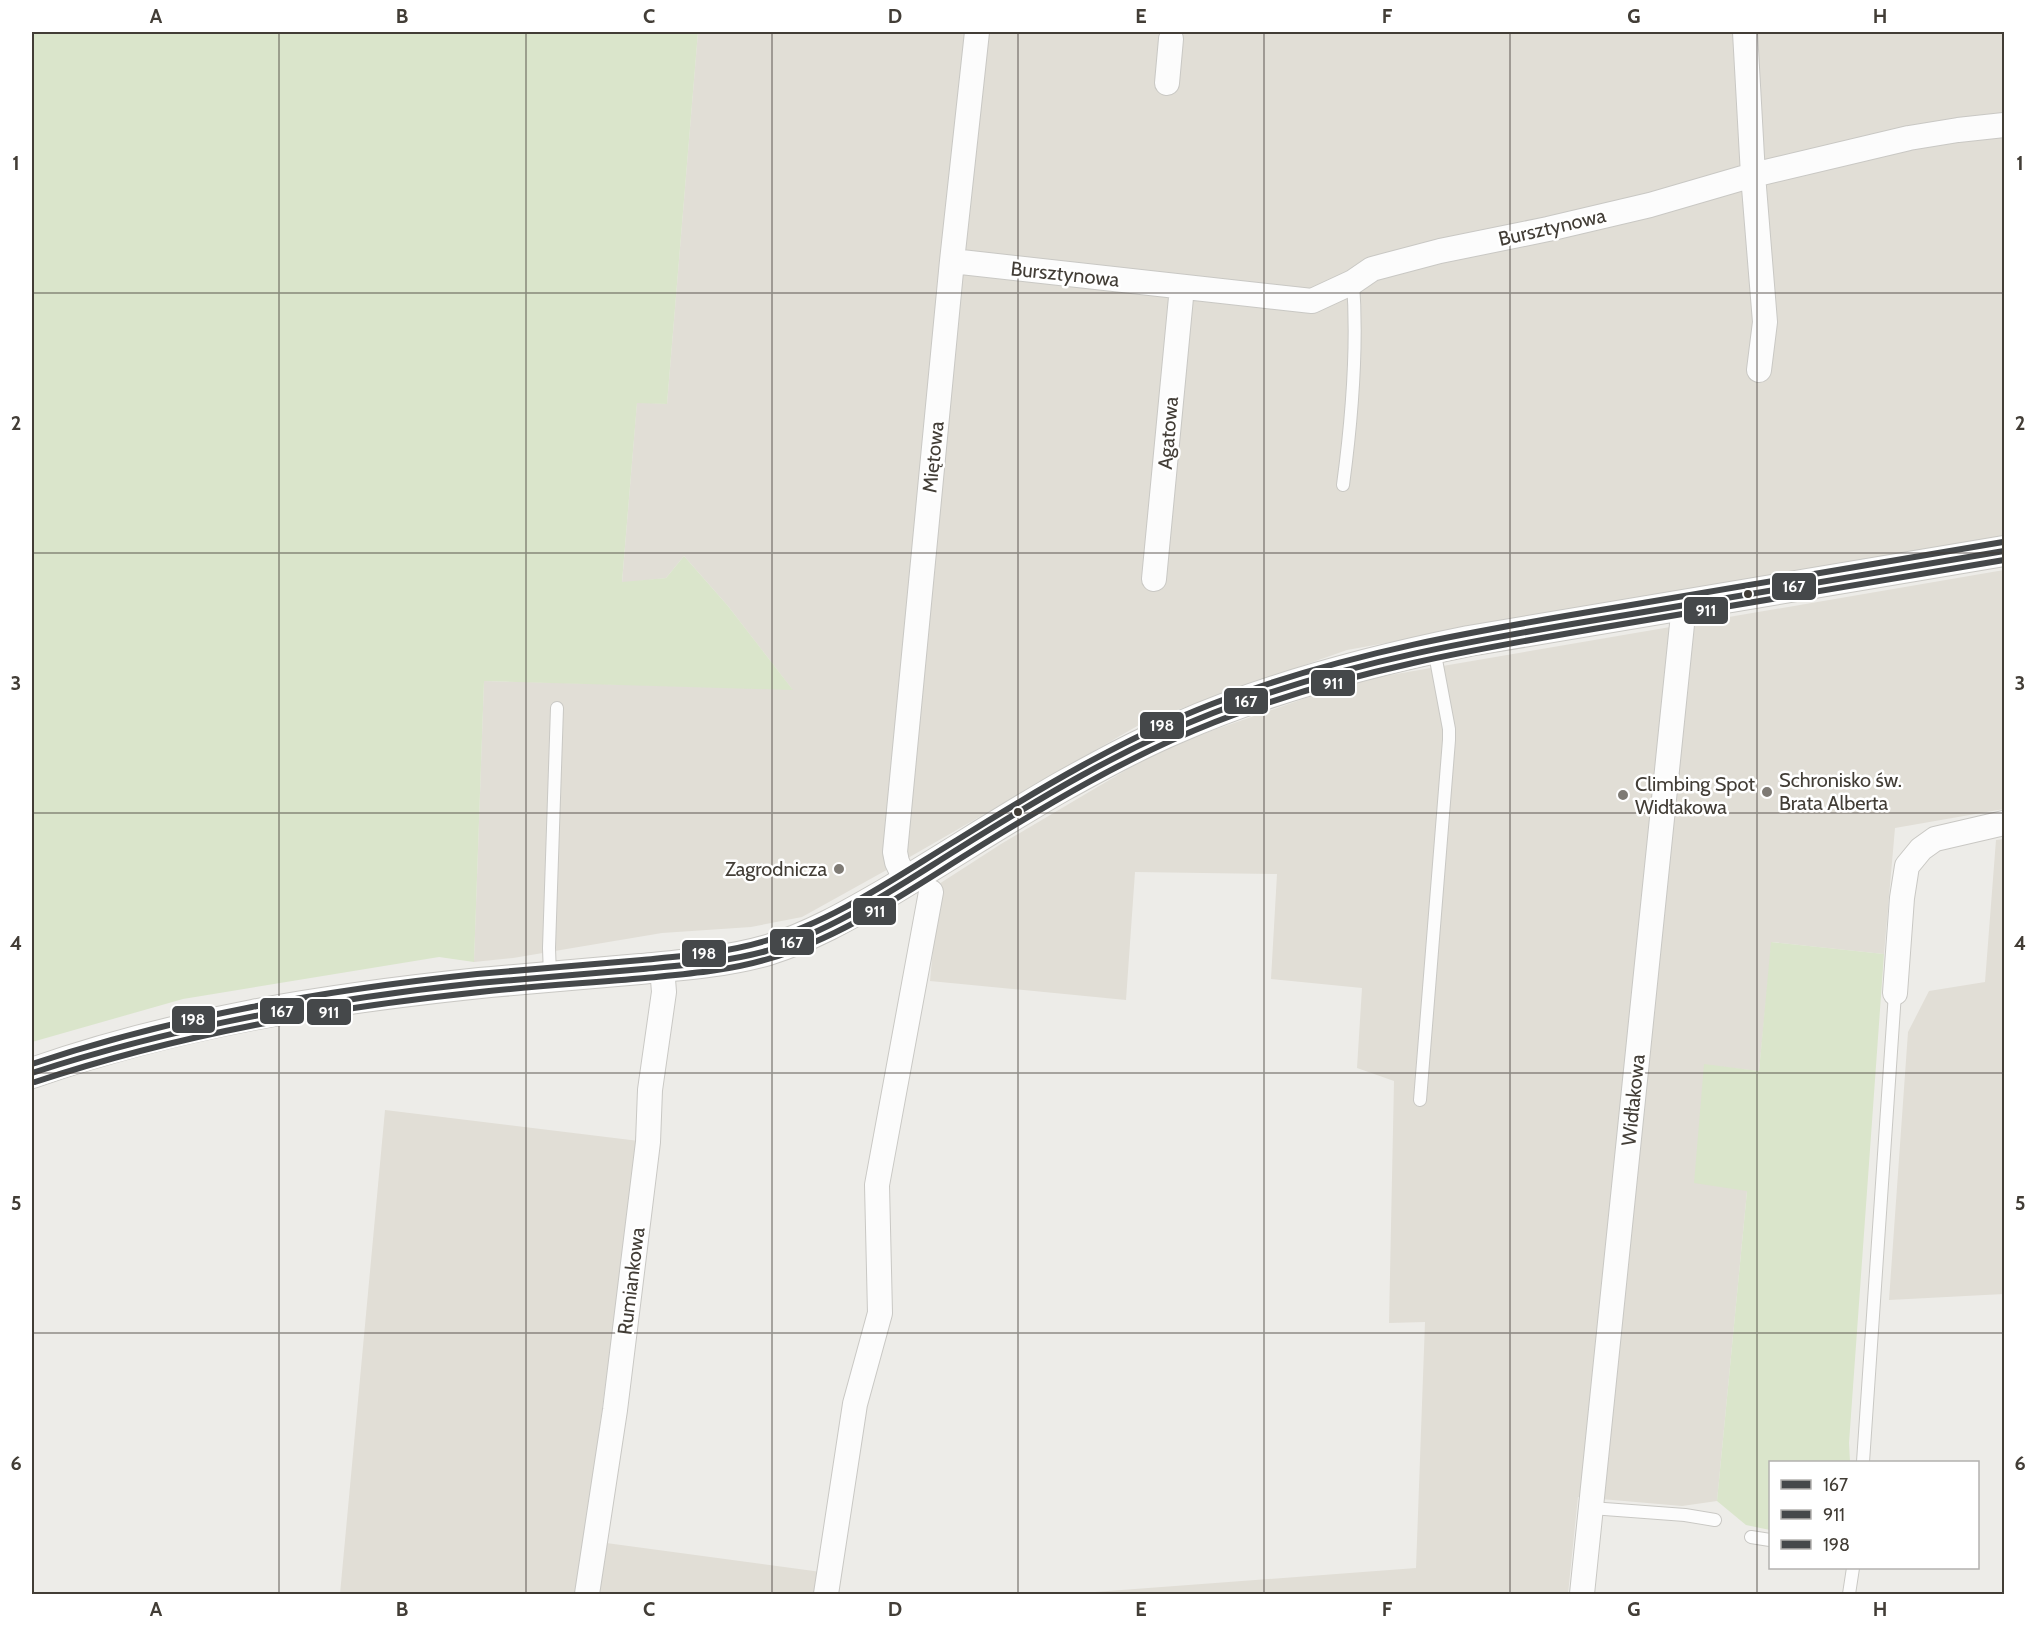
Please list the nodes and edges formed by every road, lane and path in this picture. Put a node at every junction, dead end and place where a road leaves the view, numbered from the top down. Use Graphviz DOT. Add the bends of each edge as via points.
graph roads {
  1 [pos="977,32"];
  2 [pos="1745,32"];
  3 [pos="1172,35"];
  4 [pos="1167,83"];
  5 [pos="2004,125"];
  6 [pos="1753,175"];
  7 [pos="952,261"];
  8 [pos="1353,282"];
  9 [pos="1182,287"];
  10 [pos="1758,370"];
  11 [pos="1343,485"];
  12 [pos="2004,551"];
  13 [pos="1154,579"];
  14 [pos="1683,604"];
  15 [pos="1434,648"];
  16 [pos="557,708"];
  17 [pos="2004,823"];
  18 [pos="919,887"];
  19 [pos="662,967"];
  20 [pos="550,977"];
  21 [pos="1895,993"];
  22 [pos="32,1073"];
  23 [pos="1420,1100"];
  24 [pos="1863,1461"];
  25 [pos="1591,1508"];
  26 [pos="1715,1520"];
  27 [pos="1751,1537"];
  28 [pos="1769,1540"];
  29 [pos="1853,1569"];
  30 [pos="827,1593"];
  31 [pos="587,1594"];
  32 [pos="1582,1594"];
  33 [pos="1849,1594"];
  1 -- 7 [label="street, Miętowa"];
  2 -- 6 [label="street"];
  3 -- 4 [label="street"];
  5 -- 6 [label="street, Bursztynowa" via="1909,138"];
  6 -- 8 [label="street, Bursztynowa" via="1650,205 1372,269"];
  6 -- 10 [label="street" via="1765,322"];
  7 -- 9 [label="street, Bursztynowa"];
  7 -- 18 [label="street, Miętowa" via="895,852 897,862"];
  8 -- 9 [label="street, Bursztynowa" via="1312,301"];
  8 -- 11 [label="lane" via="1356,322"];
  9 -- 13 [label="street, Agatowa"];
  12 -- 14 [label="street"];
  14 -- 15 [label="street"];
  14 -- 25 [label="street, Widłakowa"];
  15 -- 18 [label="street" via="1318,678 1177,727 1059,789"];
  15 -- 23 [label="lane" via="1449,740"];
  16 -- 20 [label="lane"];
  17 -- 21 [label="street" via="1935,839 1907,866"];
  18 -- 19 [label="street" via="782,945 727,960"];
  18 -- 30 [label="street" via="877,1185 880,1313 855,1404"];
  19 -- 20 [label="street"];
  19 -- 31 [label="street, Rumiankowa" via="664,992 650,1090 648,1142 615,1410"];
  20 -- 22 [label="street" via="396,993 241,1016 108,1048"];
  21 -- 24 [label="lane"];
  25 -- 26 [label="lane"];
  25 -- 32 [label="street, Widłakowa"];
  27 -- 28 [label="lane"];
  29 -- 33 [label="lane"];
}
